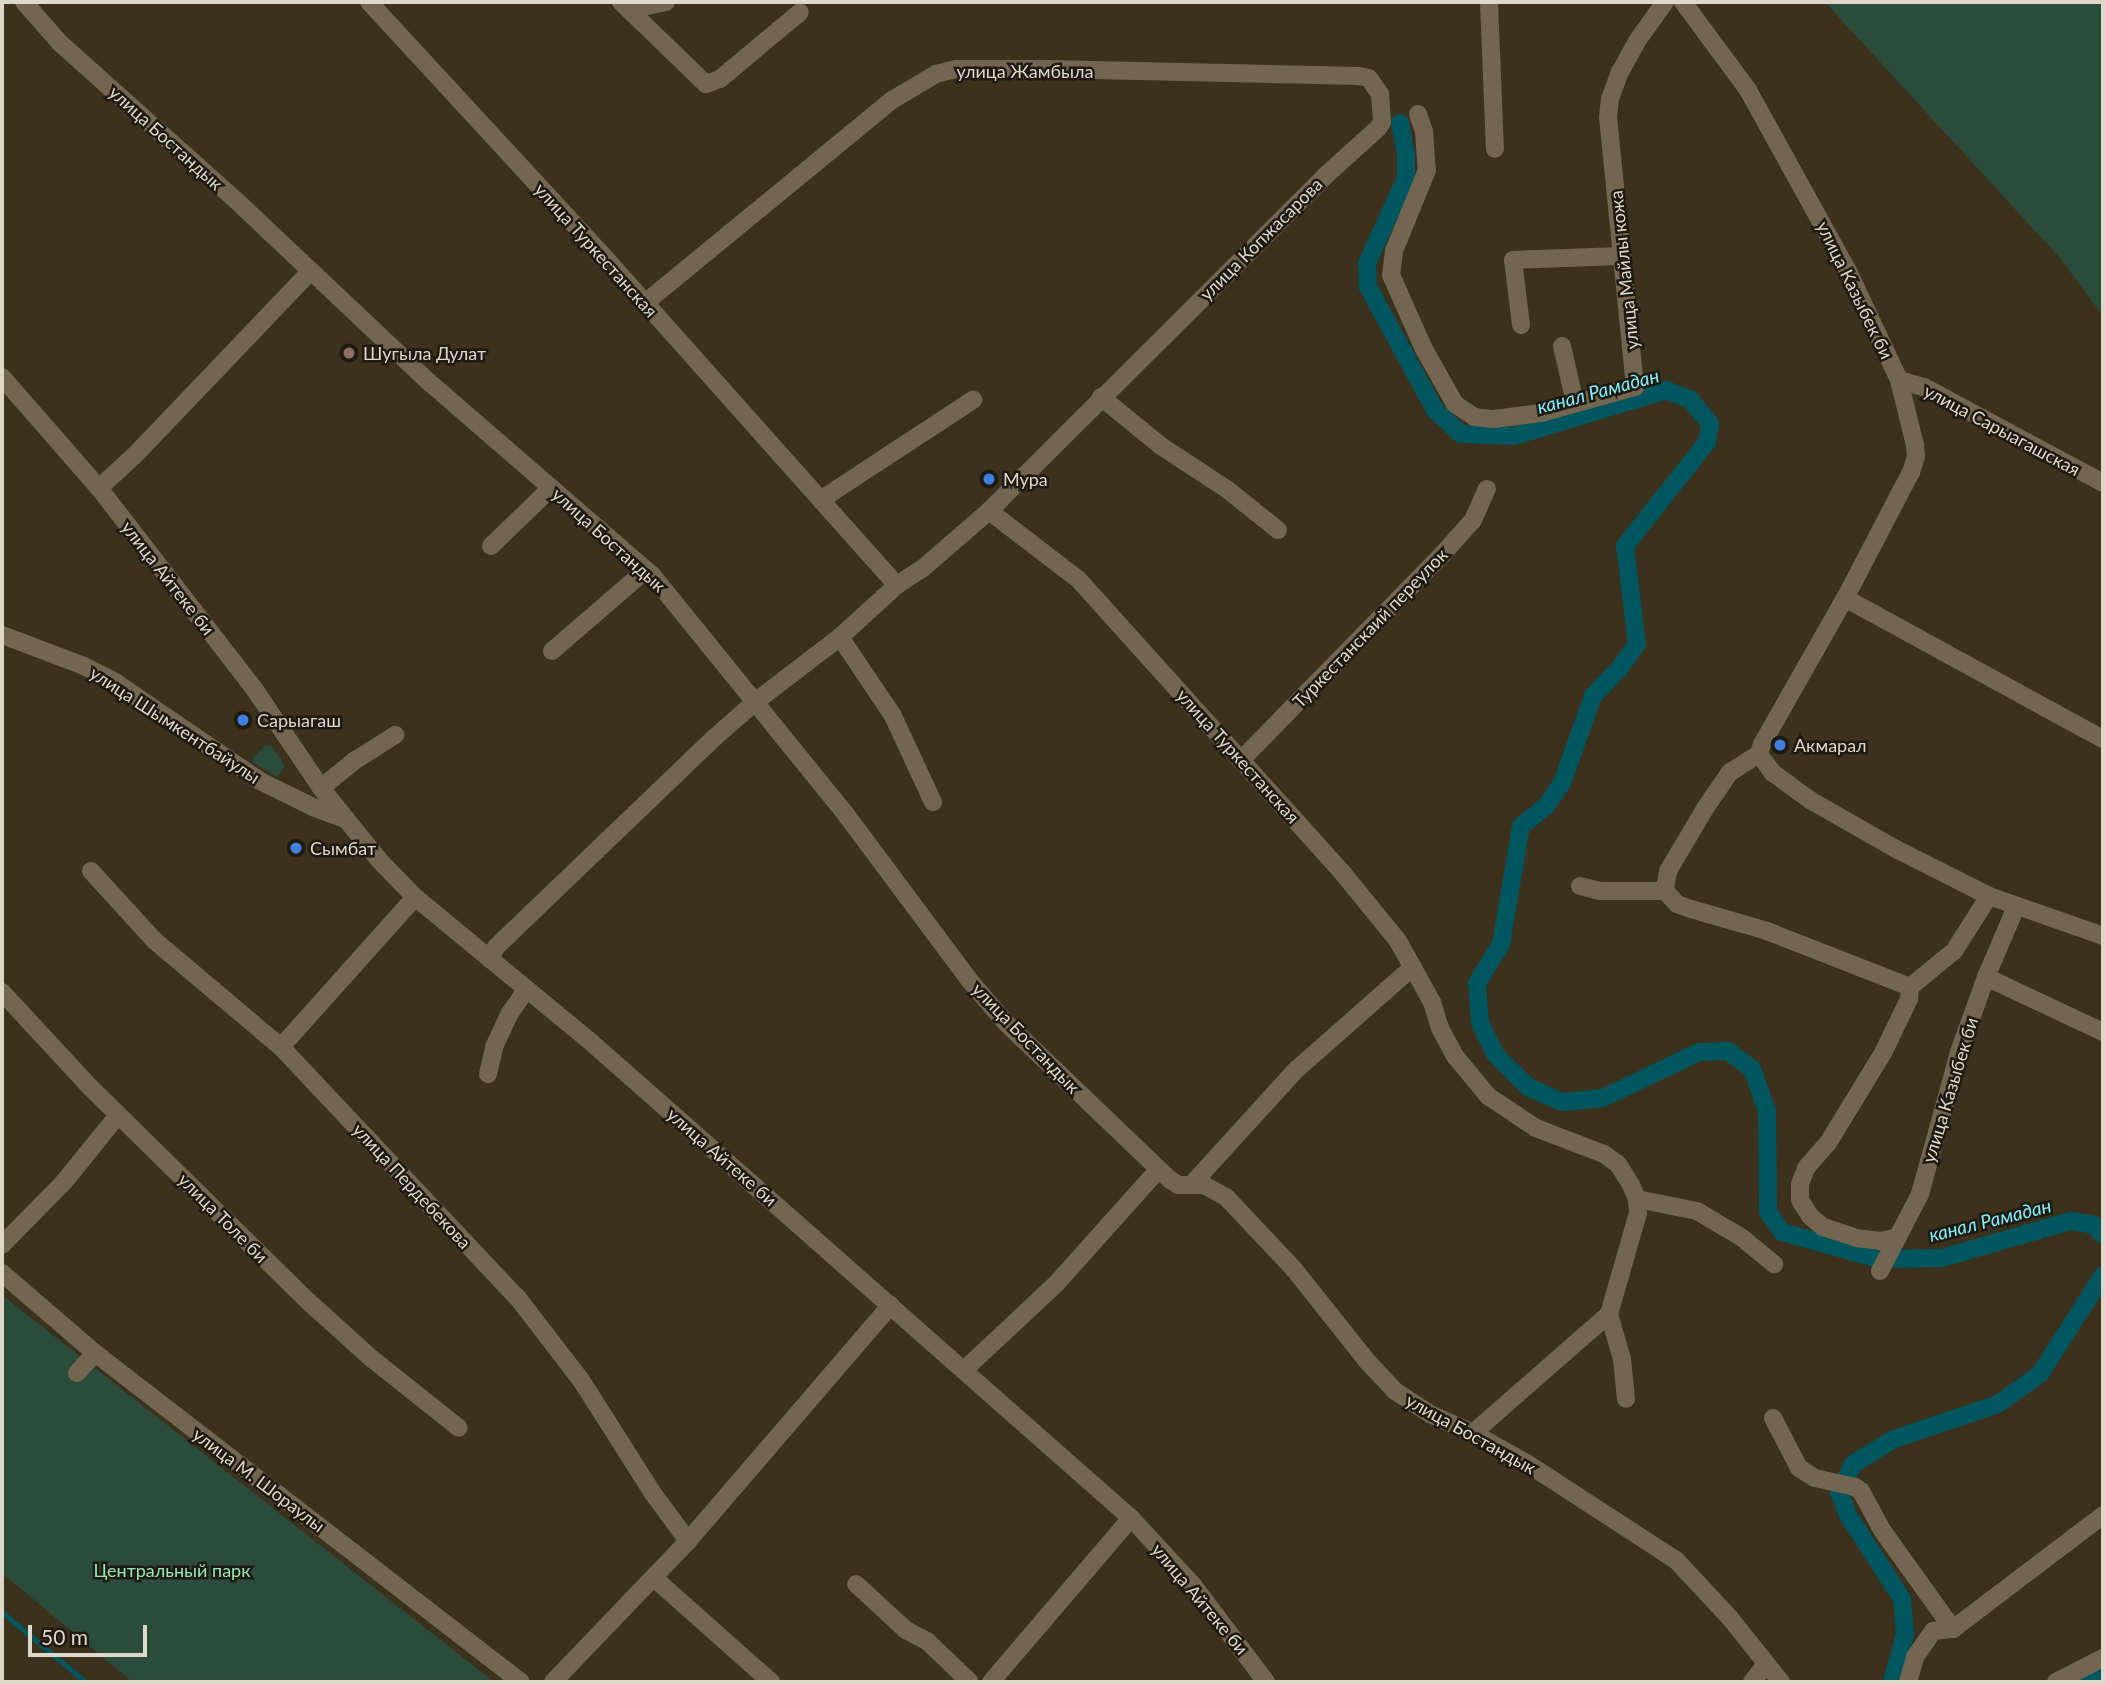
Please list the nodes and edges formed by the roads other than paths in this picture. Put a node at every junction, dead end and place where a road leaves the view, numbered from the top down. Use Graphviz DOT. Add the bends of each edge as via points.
graph roads {
  1 [pos="24,2"];
  2 [pos="369,2"];
  3 [pos="621,2"];
  4 [pos="642,2"];
  5 [pos="666,2"];
  6 [pos="1489,2"];
  7 [pos="1665,2"];
  8 [pos="1683,2"];
  9 [pos="800,12"];
  10 [pos="1359,76"];
  11 [pos="1418,114"];
  12 [pos="1494,149"];
  13 [pos="1620,256"];
  14 [pos="310,272"];
  15 [pos="644,304"];
  16 [pos="1521,325"];
  17 [pos="1562,346"];
  18 [pos="2,377"];
  19 [pos="1899,380"];
  20 [pos="1101,397"];
  21 [pos="973,400"];
  22 [pos="1575,403"];
  23 [pos="2103,483"];
  24 [pos="100,488"];
  25 [pos="551,488"];
  26 [pos="1487,489"];
  27 [pos="822,499"];
  28 [pos="989,510"];
  29 [pos="1278,530"];
  30 [pos="491,546"];
  31 [pos="646,570"];
  32 [pos="897,585"];
  33 [pos="1845,598"];
  34 [pos="2,635"];
  35 [pos="840,637"];
  36 [pos="552,651"];
  37 [pos="755,702"];
  38 [pos="395,735"];
  39 [pos="2103,739"];
  40 [pos="1759,754"];
  41 [pos="1241,760"];
  42 [pos="321,788"];
  43 [pos="933,802"];
  44 [pos="346,819"];
  45 [pos="91,871"];
  46 [pos="1580,886"];
  47 [pos="1665,891"];
  48 [pos="1989,896"];
  49 [pos="415,897"];
  50 [pos="2016,907"];
  51 [pos="2103,936"];
  52 [pos="490,959"];
  53 [pos="1413,967"];
  54 [pos="1986,977"];
  55 [pos="1910,987"];
  56 [pos="527,989"];
  57 [pos="2,992"];
  58 [pos="2103,1032"];
  59 [pos="281,1047"];
  60 [pos="488,1074"];
  61 [pos="118,1115"];
  62 [pos="1159,1169"];
  63 [pos="1193,1184"];
  64 [pos="1637,1199"];
  65 [pos="1894,1243"];
  66 [pos="2,1245"];
  67 [pos="1774,1264"];
  68 [pos="1880,1270"];
  69 [pos="2,1273"];
  70 [pos="891,1305"];
  71 [pos="1609,1314"];
  72 [pos="94,1353"];
  73 [pos="964,1370"];
  74 [pos="77,1373"];
  75 [pos="1626,1399"];
  76 [pos="1773,1418"];
  77 [pos="459,1428"];
  78 [pos="1473,1433"];
  79 [pos="2103,1515"];
  80 [pos="1131,1518"];
  81 [pos="688,1541"];
  82 [pos="654,1578"];
  83 [pos="856,1584"];
  84 [pos="1953,1629"];
  85 [pos="2103,1658"];
  86 [pos="1766,1664"];
  87 [pos="521,1682"];
  88 [pos="553,1682"];
  89 [pos="771,1682"];
  90 [pos="970,1682"];
  91 [pos="991,1682"];
  92 [pos="1266,1682"];
  93 [pos="1752,1682"];
  94 [pos="1781,1682"];
  95 [pos="1908,1682"];
  96 [pos="2056,1682"];
  1 -- 14 [label="street, улица Бостандык" via="60,43"];
  2 -- 15 [label="street, улица Туркестанская"];
  3 -- 9 [label="street" via="706,84 720,79"];
  4 -- 5 [label="street" via="648,6"];
  6 -- 12 [label="street"];
  7 -- 13 [label="street, улица Майлы кожа" via="1637,41 1610,99"];
  8 -- 19 [label="street, улица Казыбек би" via="1748,90 1785,152"];
  10 -- 15 [label="street, улица Жамбыла" via="1047,69 956,69 936,74 892,100"];
  10 -- 20 [label="street, улица Копжасарова" via="1369,78 1380,94 1381,125"];
  11 -- 22 [label="street, улица Майлы кожа" via="1427,170 1397,240 1391,275 1423,349 1455,404 1474,416 1523,416"];
  13 -- 16 [label="street" via="1513,260"];
  13 -- 22 [label="street, улица Майлы кожа" via="1635,387"];
  14 -- 24 [label="street"];
  14 -- 25 [label="street, улица Бостандык"];
  15 -- 27 [label="street, улица Туркестанская"];
  17 -- 22 [label="street"];
  18 -- 24 [label="street, улица Айтеке би"];
  19 -- 23 [label="street, улица Сарыагашская" via="1936,393"];
  19 -- 33 [label="street, улица Казыбек би" via="1916,456"];
  20 -- 28 [label="street, улица Копжасарова"];
  20 -- 29 [label="street"];
  21 -- 27 [label="street"];
  24 -- 42 [label="street, улица Айтеке би" via="255,690"];
  25 -- 30 [label="street"];
  25 -- 31 [label="street, улица Бостандык"];
  26 -- 41 [label="street, Туркестанскаий переулок" via="1473,520 1439,558"];
  27 -- 32 [label="street, улица Туркестанская"];
  28 -- 32 [label="street"];
  28 -- 41 [label="street, улица Туркестанская" via="1078,579"];
  31 -- 36 [label="street"];
  31 -- 37 [label="street, улица Бостандык"];
  32 -- 35 [label="street"];
  33 -- 39 [label="street"];
  33 -- 40 [label="street, улица Казыбек би"];
  34 -- 44 [label="street, улица Шымкентбайулы" via="115,682 260,780"];
  35 -- 37 [label="street"];
  35 -- 43 [label="street" via="893,716"];
  37 -- 52 [label="street" via="579,866 496,947"];
  37 -- 62 [label="street, улица Бостандык" via="1006,1023"];
  38 -- 42 [label="street"];
  40 -- 47 [label="street" via="1730,772 1668,871"];
  40 -- 48 [label="street" via="1773,773 1810,800"];
  41 -- 53 [label="street, улица Туркестанская" via="1341,871 1398,941"];
  42 -- 44 [label="street, улица Айтеке би"];
  44 -- 49 [label="street, улица Айтеке би"];
  45 -- 59 [label="street, улица Пердебекова" via="155,942"];
  46 -- 47 [label="street" via="1600,891"];
  47 -- 55 [label="street" via="1677,904 1767,931"];
  48 -- 50 [label="street"];
  48 -- 55 [label="street" via="1954,951"];
  49 -- 52 [label="street, улица Айтеке би"];
  49 -- 59 [label="street"];
  50 -- 51 [label="street"];
  50 -- 54 [label="street, улица Казыбек би"];
  52 -- 56 [label="street, улица Айтеке би"];
  53 -- 63 [label="street" via="1296,1070"];
  53 -- 64 [label="street, улица Туркестанская" via="1455,1056 1488,1096 1536,1128 1604,1154 1618,1164"];
  54 -- 58 [label="street"];
  54 -- 65 [label="street, улица Казыбек би" via="1959,1052 1920,1194"];
  55 -- 65 [label="street" via="1901,1019 1883,1053 1800,1184 1800,1200 1823,1227"];
  56 -- 60 [label="street" via="494,1047"];
  56 -- 70 [label="street, улица Айтеке би"];
  57 -- 61 [label="street, улица Толе би"];
  59 -- 81 [label="street, улица Пердебекова" via="550,1336"];
  61 -- 66 [label="street" via="64,1182"];
  61 -- 77 [label="street, улица Толе би" via="309,1303"];
  62 -- 63 [label="street, улица Бостандык" via="1178,1185"];
  62 -- 73 [label="street" via="1056,1284"];
  63 -- 78 [label="street, улица Бостандык" via="1216,1189 1227,1198 1293,1268 1395,1391 1430,1414"];
  64 -- 67 [label="street" via="1697,1211 1741,1237"];
  64 -- 71 [label="street" via="1638,1213"];
  65 -- 68 [label="street, улица Казыбек би"];
  69 -- 72 [label="street, улица М. Шораулы"];
  70 -- 73 [label="street, улица Айтеке би"];
  70 -- 81 [label="street"];
  71 -- 75 [label="street" via="1622,1359"];
  71 -- 78 [label="street"];
  72 -- 74 [label="street"];
  72 -- 87 [label="street, улица М. Шораулы"];
  73 -- 80 [label="street, улица Айтеке би"];
  76 -- 84 [label="street" via="1799,1468 1815,1478 1861,1491 1882,1530"];
  78 -- 86 [label="street, улица Бостандык" via="1676,1560"];
  79 -- 84 [label="street"];
  80 -- 91 [label="street"];
  80 -- 92 [label="street, улица Айтеке би" via="1192,1584"];
  81 -- 82 [label="street"];
  82 -- 88 [label="street"];
  82 -- 89 [label="street"];
  83 -- 90 [label="street"];
  84 -- 95 [label="street" via="1933,1631 1915,1657"];
  85 -- 96 [label="street"];
  86 -- 93 [label="street"];
  86 -- 94 [label="street, улица Бостандык"];
}
